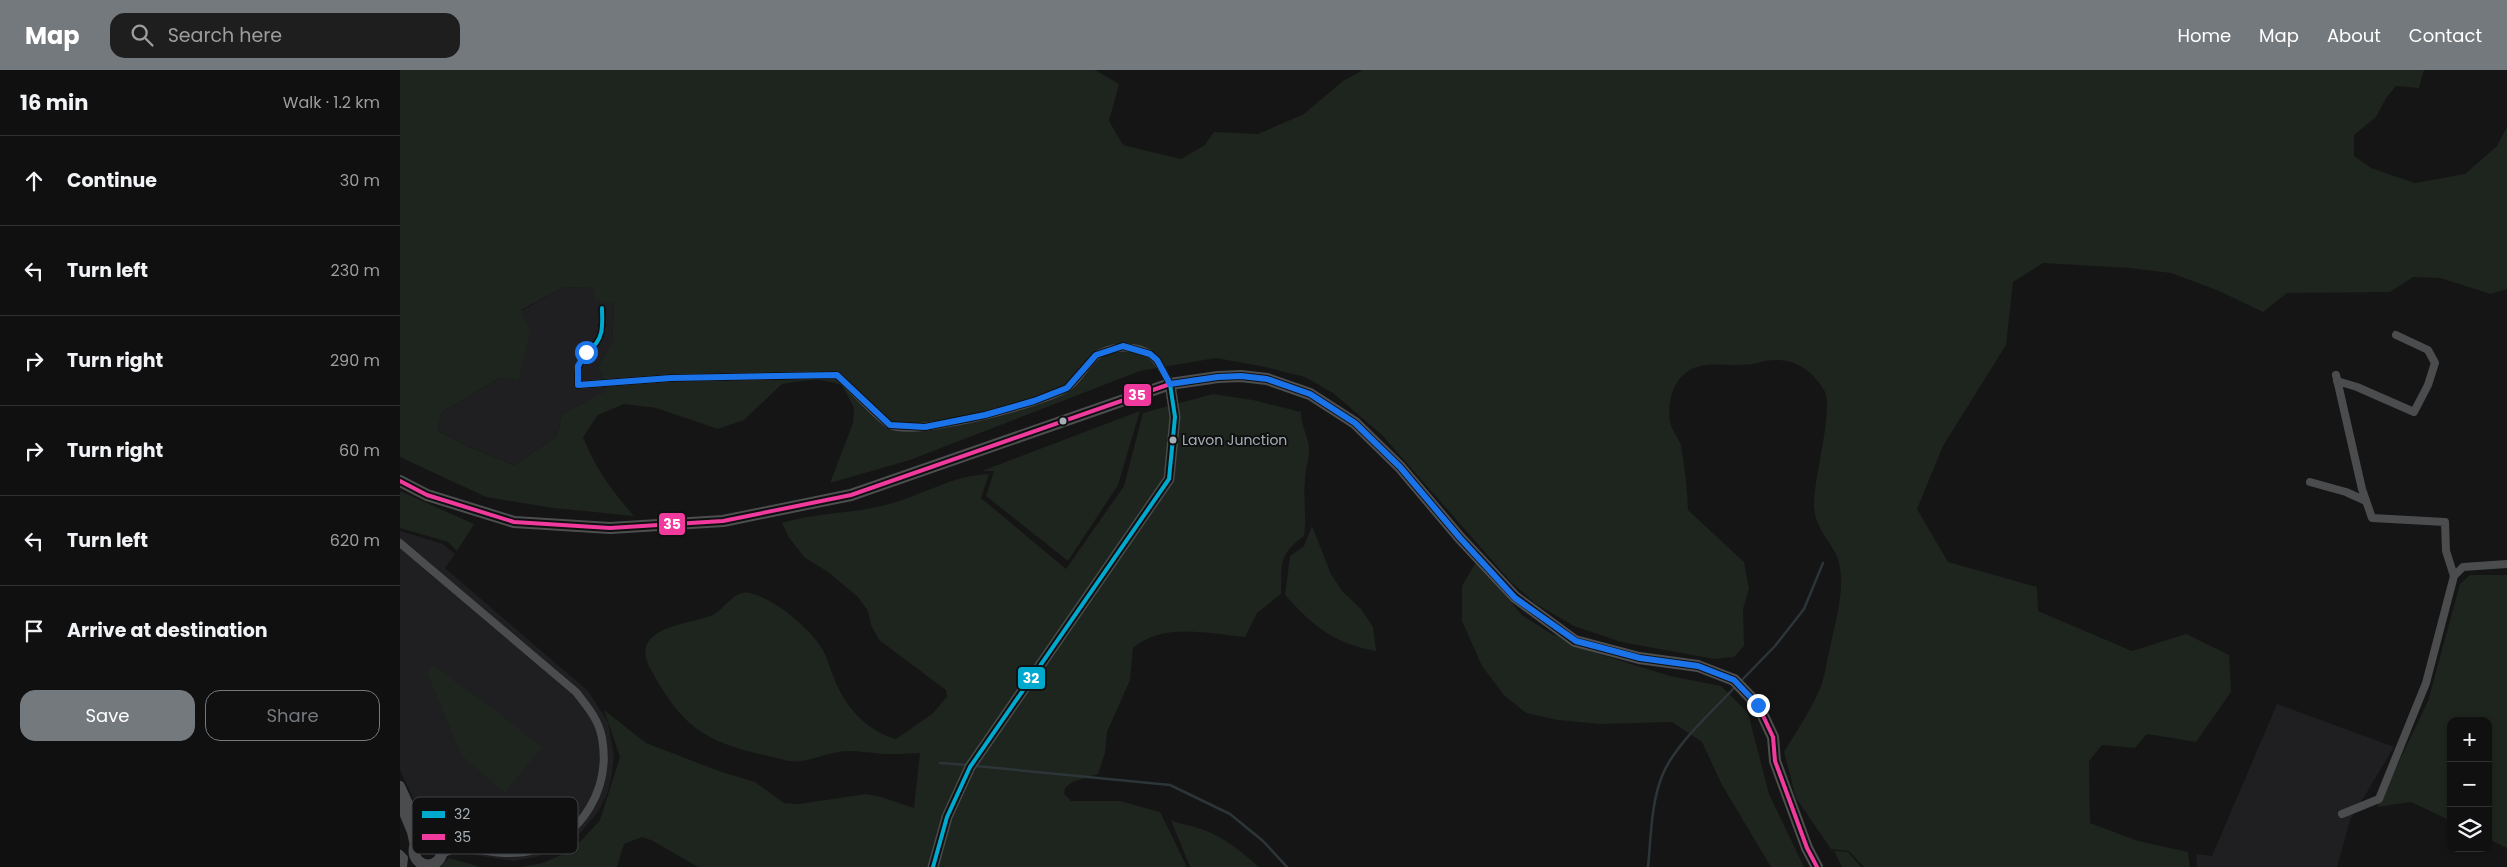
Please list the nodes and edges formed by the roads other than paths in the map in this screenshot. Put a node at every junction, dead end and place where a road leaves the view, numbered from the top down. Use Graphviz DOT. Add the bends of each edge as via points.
graph roads {
  1 [pos="602,308"];
  2 [pos="2396,335"];
  3 [pos="1170,384"];
  4 [pos="400,480"];
  5 [pos="2310,482"];
  6 [pos="2366,501"];
  7 [pos="400,543"];
  8 [pos="2507,564"];
  9 [pos="2454,576"];
  10 [pos="400,786"];
  11 [pos="400,803"];
  12 [pos="412,813"];
  13 [pos="2342,814"];
  14 [pos="578,824"];
  15 [pos="412,832"];
  16 [pos="400,854"];
  17 [pos="416,854"];
  18 [pos="440,860"];
  19 [pos="425,866"];
  20 [pos="403,867"];
  21 [pos="933,867"];
  22 [pos="1817,867"];
  1 -- 3 [label="street" via="602,332 581,359 578,385 671,378 837,375 890,425 925,427 985,415 1067,388 1096,355 1123,346 1150,354"];
  2 -- 6 [label="street" via="2428,350 2435,363 2414,412 2336,378"];
  3 -- 4 [label="main road" via="851,495 723,520 610,528 514,522 427,496"];
  3 -- 21 [label="main road" via="1175,416 1169,479 970,767 947,817"];
  3 -- 22 [label="main road" via="1241,376 1267,379 1310,394 1355,423 1400,467 1515,598 1576,641 1640,658 1698,666 1734,680 1758,705 1773,736 1775,761"];
  5 -- 6 [label="street"];
  6 -- 9 [label="street" via="2372,518 2445,522 2446,550"];
  7 -- 14 [label="street" via="576,692 592,713 602,737 601,785"];
  8 -- 9 [label="street" via="2463,567"];
  9 -- 13 [label="street" via="2426,683 2378,799"];
  10 -- 12 [label="street"];
  11 -- 15 [label="street"];
  16 -- 20 [label="street" via="404,858"];
  17 -- 19 [label="main road" via="417,860"];
  18 -- 19 [label="main road"];
}
